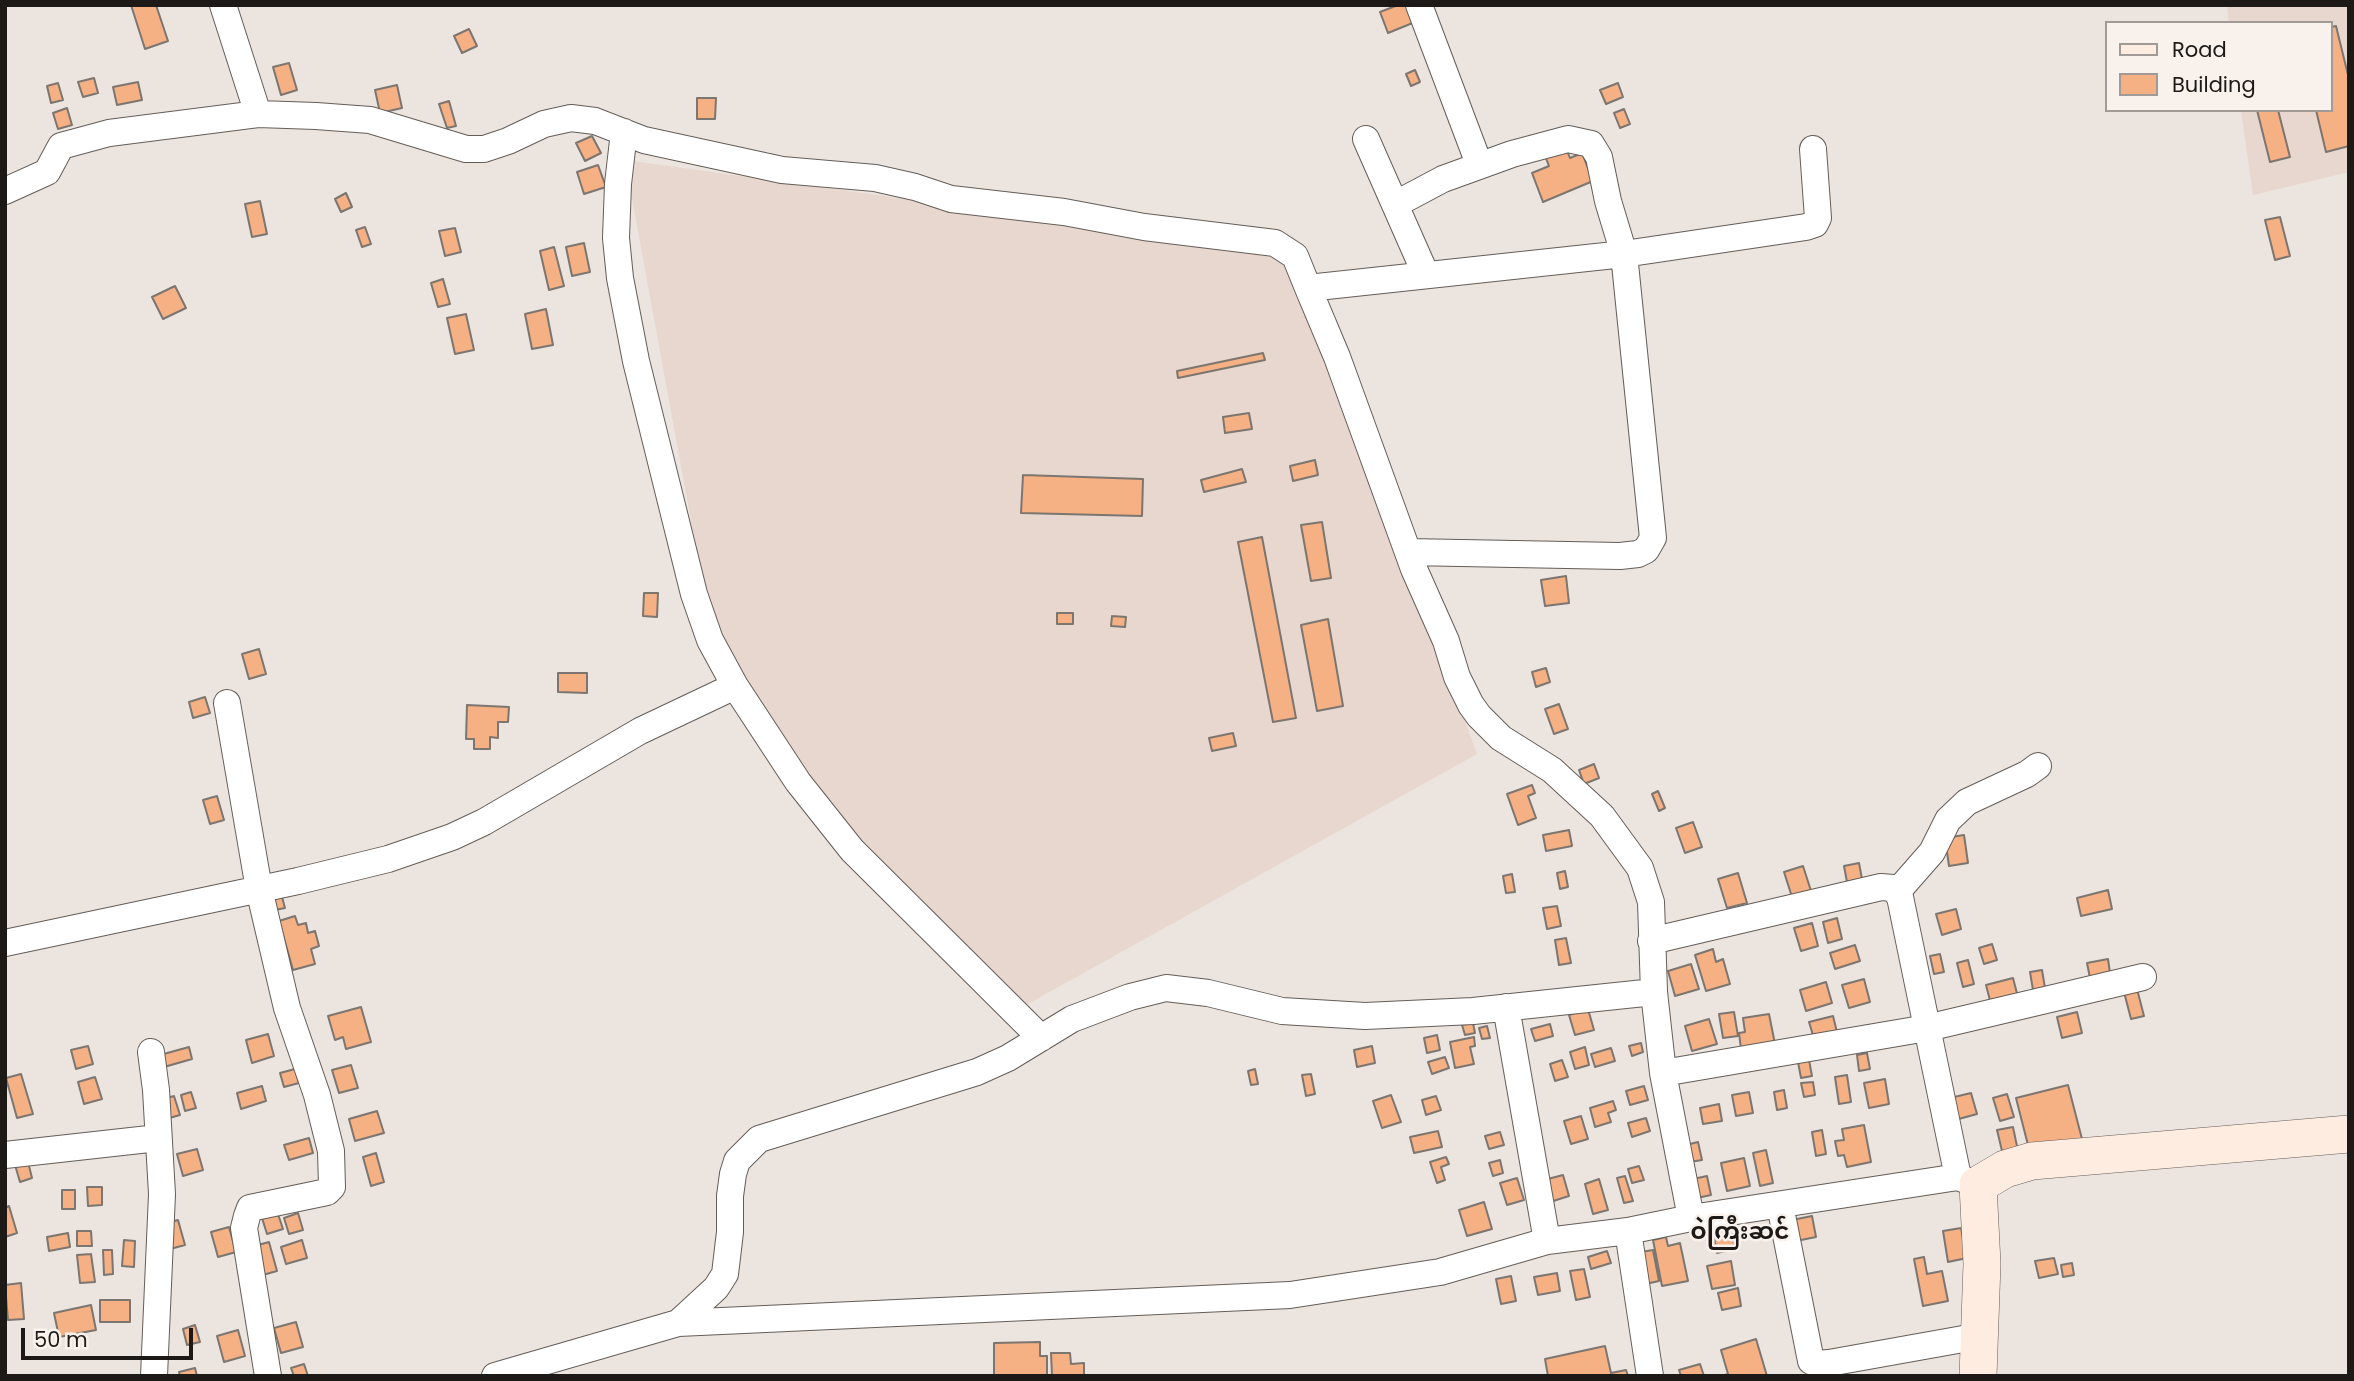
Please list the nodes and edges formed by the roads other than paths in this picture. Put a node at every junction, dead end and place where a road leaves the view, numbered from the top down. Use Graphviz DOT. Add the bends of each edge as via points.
graph roads {
  1 [pos="223,5"];
  2 [pos="1419,5"];
  3 [pos="258,114"];
  4 [pos="624,132"];
  5 [pos="1366,139"];
  6 [pos="1813,149"];
  7 [pos="1479,164"];
  8 [pos="5,191"];
  9 [pos="1396,204"];
  10 [pos="1624,254"];
  11 [pos="1426,275"];
  12 [pos="1308,288"];
  13 [pos="1408,552"];
  14 [pos="735,686"];
  15 [pos="227,704"];
  16 [pos="2038,766"];
  17 [pos="259,889"];
  18 [pos="1897,892"];
  19 [pos="1651,941"];
  20 [pos="5,943"];
  21 [pos="2143,976"];
  22 [pos="1654,992"];
  23 [pos="1506,1007"];
  24 [pos="1927,1028"];
  25 [pos="1041,1038"];
  26 [pos="151,1052"];
  27 [pos="1663,1073"];
  28 [pos="2349,1134"];
  29 [pos="158,1138"];
  30 [pos="5,1155"];
  31 [pos="1968,1181"];
  32 [pos="1780,1205"];
  33 [pos="1691,1218"];
  34 [pos="1628,1231"];
  35 [pos="1547,1241"];
  36 [pos="678,1323"];
  37 [pos="1979,1336"];
  38 [pos="154,1376"];
  39 [pos="268,1376"];
  40 [pos="495,1376"];
  41 [pos="1650,1376"];
  42 [pos="1978,1376"];
  1 -- 3 [label="street"];
  2 -- 7 [label="street"];
  3 -- 4 [label="street" via="370,120 466,149 484,149 571,118"];
  3 -- 8 [label="street" via="86,138 61,146 47,172"];
  4 -- 12 [label="street" via="782,170 875,178 951,199 1275,243 1295,256"];
  4 -- 14 [label="street" via="616,238 636,361 694,594 710,640"];
  5 -- 9 [label="street"];
  6 -- 10 [label="street" via="1815,224"];
  7 -- 9 [label="street"];
  7 -- 10 [label="street" via="1568,139 1591,144 1599,157"];
  9 -- 11 [label="street"];
  10 -- 11 [label="street"];
  10 -- 13 [label="street" via="1653,538 1646,550 1620,556"];
  11 -- 12 [label="street"];
  12 -- 13 [label="street"];
  13 -- 19 [label="street" via="1457,677 1479,716 1501,738 1552,770 1602,816 1640,868 1651,902"];
  14 -- 17 [label="street" via="630,736 452,837 388,859"];
  14 -- 25 [label="street" via="798,782 852,850"];
  15 -- 17 [label="street"];
  16 -- 18 [label="street" via="1967,802 1948,820 1932,852"];
  17 -- 20 [label="street"];
  17 -- 39 [label="street" via="287,1008 331,1151 332,1187 327,1192 250,1208 247,1216 244,1228"];
  18 -- 19 [label="street" via="1881,887"];
  18 -- 24 [label="street"];
  19 -- 22 [label="street"];
  21 -- 24 [label="street"];
  22 -- 23 [label="street"];
  22 -- 27 [label="street"];
  23 -- 25 [label="street" via="1365,1016 1320,1014 1166,988 1072,1019"];
  23 -- 35 [label="street"];
  24 -- 27 [label="street"];
  24 -- 31 [label="street"];
  25 -- 36 [label="street" via="978,1072 759,1139 737,1161 733,1174 725,1274"];
  26 -- 29 [label="street"];
  27 -- 33 [label="street"];
  28 -- 31 [label="street" via="2032,1161"];
  29 -- 30 [label="street"];
  29 -- 38 [label="street" via="162,1194"];
  31 -- 32 [label="street"];
  31 -- 37 [label="street" via="1982,1264"];
  32 -- 33 [label="street"];
  32 -- 37 [label="street" via="1811,1362 1829,1363"];
  33 -- 34 [label="street"];
  34 -- 35 [label="street"];
  34 -- 41 [label="street"];
  35 -- 36 [label="street" via="1440,1272 1290,1295"];
  36 -- 40 [label="street"];
  37 -- 42 [label="street"];
}
